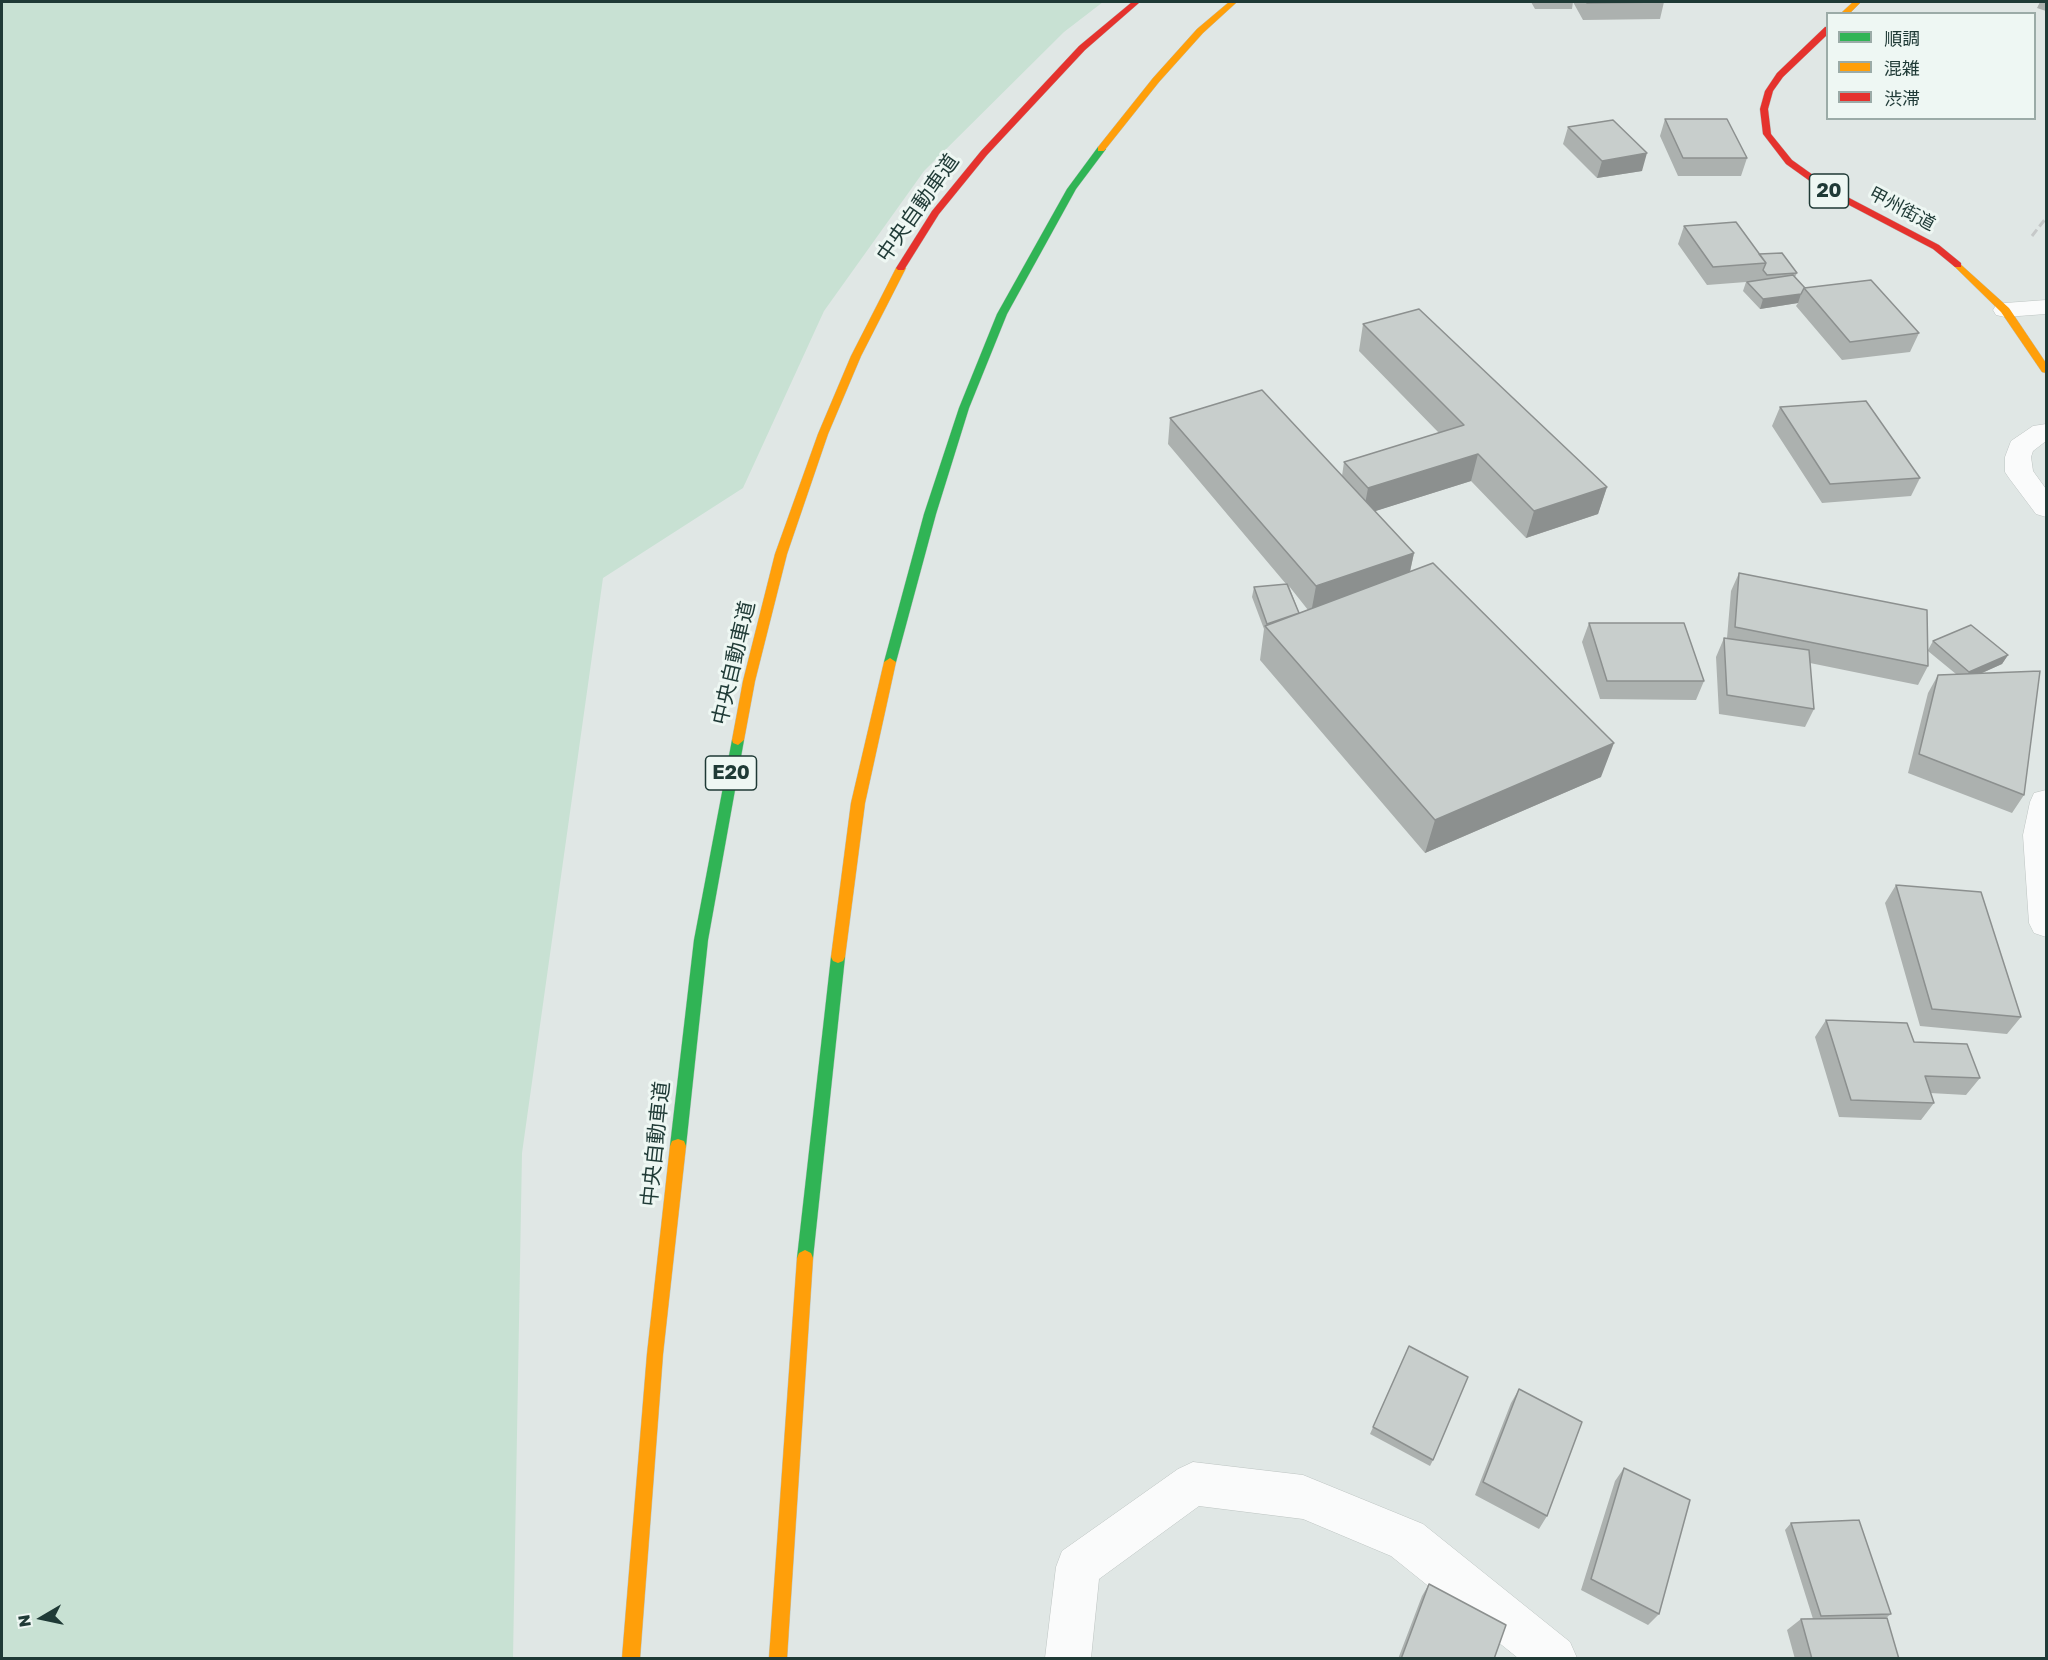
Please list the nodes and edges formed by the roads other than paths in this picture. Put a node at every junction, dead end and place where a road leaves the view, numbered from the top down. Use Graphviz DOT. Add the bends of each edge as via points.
graph roads {
  1 [pos="1136,2"];
  2 [pos="1233,2"];
  3 [pos="1826,30"];
  4 [pos="2046,307"];
  5 [pos="2005,310"];
  6 [pos="2046,370"];
  7 [pos="2046,432"];
  8 [pos="2046,508"];
  9 [pos="2046,802"];
  10 [pos="2046,923"];
  11 [pos="631,1659"];
  12 [pos="778,1659"];
  13 [pos="1068,1659"];
  14 [pos="1554,1659"];
  1 -- 11 [label="highway, 中央自動車道 / E20" via="1060,71 935,213 891,284 856,356 823,434 781,554 749,681 701,940 655,1354"];
  2 -- 12 [label="highway" via="1186,48 1111,136 1072,189 1002,314 964,408 897,631 858,803 832,1001 801,1293"];
  3 -- 5 [label="highway, 甲州街道 / 20" via="1769,91 1764,109 1767,134 1789,162 1831,192 1936,247"];
  4 -- 5 [label="street"];
  5 -- 6 [label="highway, 甲州街道 / 20"];
  7 -- 8 [label="street" via="2020,447 2018,457 2019,472"];
  9 -- 10 [label="street" via="2040,834"];
  13 -- 14 [label="street" via="1078,1567 1194,1484 1303,1497 1407,1540"];
}
